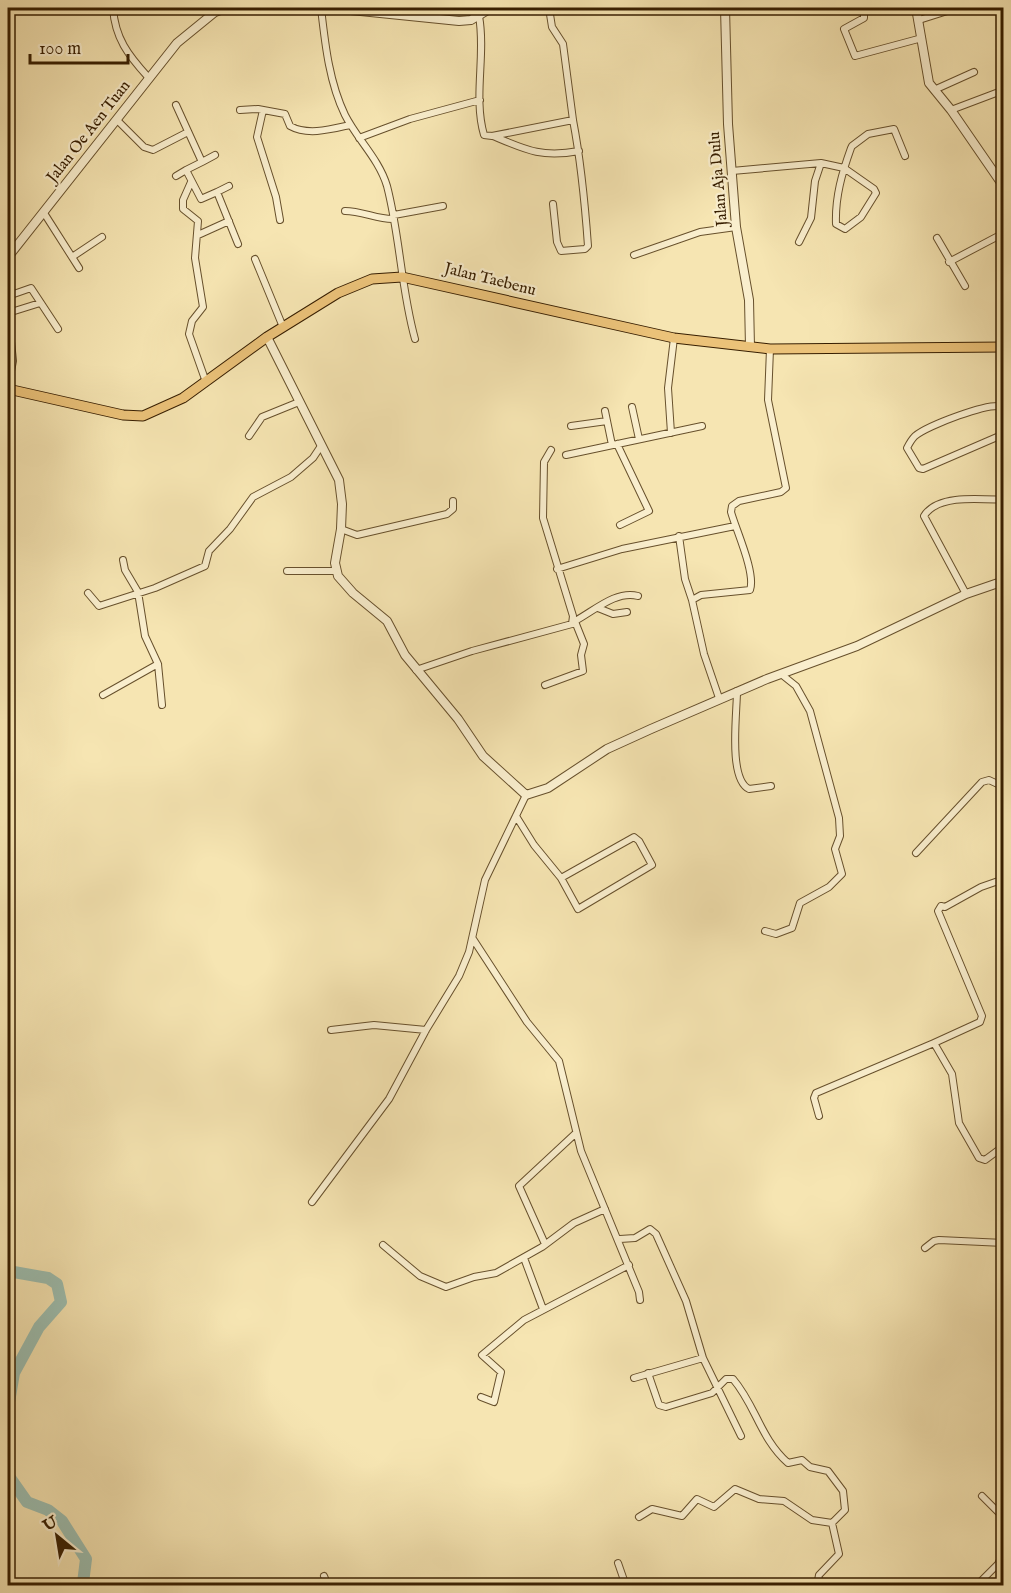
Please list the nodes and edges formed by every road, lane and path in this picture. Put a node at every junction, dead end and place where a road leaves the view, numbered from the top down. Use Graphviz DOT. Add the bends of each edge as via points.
graph roads {
  1 [pos="113,8"];
  2 [pos="224,8"];
  3 [pos="321,8"];
  4 [pos="331,8"];
  5 [pos="491,8"];
  6 [pos="549,8"];
  7 [pos="725,8"];
  8 [pos="864,8"];
  9 [pos="916,8"];
  10 [pos="957,8"];
  11 [pos="479,15"];
  12 [pos="919,20"];
  13 [pos="922,38"];
  14 [pos="974,72"];
  15 [pos="148,77"];
  16 [pos="934,90"];
  17 [pos="1004,90"];
  18 [pos="480,100"];
  19 [pos="176,105"];
  20 [pos="240,110"];
  21 [pos="263,110"];
  22 [pos="951,110"];
  23 [pos="573,120"];
  24 [pos="117,121"];
  25 [pos="350,125"];
  26 [pos="188,132"];
  27 [pos="492,136"];
  28 [pos="359,138"];
  29 [pos="579,151"];
  30 [pos="215,155"];
  31 [pos="905,156"];
  32 [pos="202,162"];
  33 [pos="821,163"];
  34 [pos="844,168"];
  35 [pos="186,170"];
  36 [pos="732,171"];
  37 [pos="176,176"];
  38 [pos="191,182"];
  39 [pos="229,186"];
  40 [pos="1004,187"];
  41 [pos="217,192"];
  42 [pos="553,204"];
  43 [pos="443,206"];
  44 [pos="345,211"];
  45 [pos="44,213"];
  46 [pos="394,217"];
  47 [pos="280,220"];
  48 [pos="229,221"];
  49 [pos="736,226"];
  50 [pos="1004,233"];
  51 [pos="198,235"];
  52 [pos="102,237"];
  53 [pos="937,238"];
  54 [pos="799,242"];
  55 [pos="238,244"];
  56 [pos="10,248"];
  57 [pos="634,255"];
  58 [pos="72,257"];
  59 [pos="8,258"];
  60 [pos="255,259"];
  61 [pos="950,262"];
  62 [pos="79,268"];
  63 [pos="402,277"];
  64 [pos="965,286"];
  65 [pos="8,296"];
  66 [pos="40,303"];
  67 [pos="8,313"];
  68 [pos="283,327"];
  69 [pos="58,329"];
  70 [pos="267,337"];
  71 [pos="674,338"];
  72 [pos="415,339"];
  73 [pos="1004,346"];
  74 [pos="750,347"];
  75 [pos="770,350"];
  76 [pos="206,382"];
  77 [pos="8,387"];
  78 [pos="299,402"];
  79 [pos="632,407"];
  80 [pos="1004,407"];
  81 [pos="605,411"];
  82 [pos="607,421"];
  83 [pos="571,426"];
  84 [pos="702,426"];
  85 [pos="671,433"];
  86 [pos="1004,434"];
  87 [pos="249,435"];
  88 [pos="639,439"];
  89 [pos="614,445"];
  90 [pos="321,446"];
  91 [pos="551,450"];
  92 [pos="566,455"];
  93 [pos="453,501"];
  94 [pos="1004,501"];
  95 [pos="620,525"];
  96 [pos="735,526"];
  97 [pos="341,529"];
  98 [pos="679,536"];
  99 [pos="123,560"];
  100 [pos="557,568"];
  101 [pos="336,571"];
  102 [pos="287,572"];
  103 [pos="1004,581"];
  104 [pos="138,592"];
  105 [pos="88,593"];
  106 [pos="966,594"];
  107 [pos="638,596"];
  108 [pos="692,600"];
  109 [pos="597,608"];
  110 [pos="627,612"];
  111 [pos="574,620"];
  112 [pos="158,664"];
  113 [pos="416,670"];
  114 [pos="781,674"];
  115 [pos="545,685"];
  116 [pos="737,691"];
  117 [pos="103,695"];
  118 [pos="719,698"];
  119 [pos="162,705"];
  120 [pos="771,786"];
  121 [pos="1004,787"];
  122 [pos="526,795"];
  123 [pos="516,816"];
  124 [pos="915,853"];
  125 [pos="561,878"];
  126 [pos="1004,879"];
  127 [pos="765,931"];
  128 [pos="473,939"];
  129 [pos="331,1030"];
  130 [pos="426,1030"];
  131 [pos="934,1043"];
  132 [pos="819,1116"];
  133 [pos="576,1134"];
  134 [pos="1004,1146"];
  135 [pos="312,1202"];
  136 [pos="605,1209"];
  137 [pos="620,1239"];
  138 [pos="1004,1243"];
  139 [pos="545,1244"];
  140 [pos="383,1245"];
  141 [pos="925,1248"];
  142 [pos="524,1258"];
  143 [pos="629,1265"];
  144 [pos="640,1300"];
  145 [pos="543,1310"];
  146 [pos="703,1358"];
  147 [pos="648,1373"];
  148 [pos="634,1378"];
  149 [pos="716,1389"];
  150 [pos="481,1397"];
  151 [pos="741,1436"];
  152 [pos="982,1496"];
  153 [pos="639,1517"];
  154 [pos="1004,1518"];
  155 [pos="832,1523"];
  156 [pos="1004,1554"];
  157 [pos="618,1563"];
  158 [pos="324,1576"];
  159 [pos="328,1586"];
  160 [pos="626,1586"];
  161 [pos="817,1586"];
  162 [pos="976,1586"];
  1 -- 15 [label="street" via="115,30 123,47"];
  2 -- 15 [label="street, Jalan Oe Aen Tuan" via="177,43"];
  3 -- 25 [label="street" via="326,54"];
  4 -- 11 [label="street" via="459,21"];
  5 -- 11 [label="street"];
  6 -- 23 [label="street" via="552,27 563,44"];
  7 -- 36 [label="street, Jalan Aja Dulu"];
  8 -- 13 [label="street" via="864,18 844,28 855,56"];
  9 -- 12 [label="street"];
  10 -- 12 [label="street"];
  11 -- 18 [label="street" via="483,58"];
  12 -- 13 [label="street"];
  13 -- 16 [label="street" via="927,77"];
  14 -- 16 [label="street"];
  15 -- 24 [label="street, Jalan Oe Aen Tuan"];
  16 -- 22 [label="street"];
  17 -- 22 [label="street"];
  18 -- 27 [label="street" via="483,132"];
  18 -- 28 [label="street" via="410,118"];
  19 -- 26 [label="street"];
  20 -- 21 [label="street"];
  21 -- 25 [label="street" via="288,116 289,124 296,129 326,130"];
  21 -- 47 [label="street" via="257,137"];
  22 -- 40 [label="street"];
  23 -- 27 [label="street"];
  23 -- 29 [label="street"];
  24 -- 26 [label="street" via="144,147 153,150"];
  24 -- 45 [label="street, Jalan Oe Aen Tuan"];
  25 -- 28 [label="street"];
  26 -- 32 [label="street"];
  27 -- 29 [label="street" via="532,153 561,155"];
  28 -- 46 [label="street" via="384,178"];
  29 -- 42 [label="street" via="588,246 585,249 561,251"];
  30 -- 32 [label="street"];
  31 -- 34 [label="street" via="894,129 883,130 857,141 850,148"];
  32 -- 35 [label="street"];
  33 -- 34 [label="street"];
  33 -- 36 [label="street"];
  33 -- 54 [label="street" via="811,218"];
  34 -- 34 [label="street" via="876,193 861,217 842,229 837,227 836,219"];
  35 -- 37 [label="street"];
  35 -- 38 [label="street"];
  36 -- 49 [label="street, Jalan Aja Dulu"];
  38 -- 41 [label="street" via="201,199"];
  38 -- 51 [label="street" via="183,209 197,218"];
  39 -- 41 [label="street"];
  41 -- 48 [label="street"];
  43 -- 46 [label="street"];
  44 -- 46 [label="street"];
  45 -- 56 [label="street, Jalan Oe Aen Tuan"];
  45 -- 58 [label="street"];
  46 -- 63 [label="street"];
  48 -- 51 [label="street"];
  48 -- 55 [label="street"];
  49 -- 57 [label="street" via="700,232"];
  49 -- 74 [label="street, Jalan Aja Dulu" via="749,300"];
  50 -- 61 [label="street"];
  51 -- 76 [label="street" via="195,258 203,307 192,321 189,334"];
  52 -- 58 [label="street"];
  53 -- 61 [label="street"];
  56 -- 59 [label="street, Jalan Oe Aen Tuan"];
  58 -- 62 [label="street"];
  60 -- 68 [label="street"];
  61 -- 64 [label="street"];
  63 -- 68 [label="main road, Jalan Taebenu" via="363,282"];
  63 -- 71 [label="main road, Jalan Taebenu"];
  63 -- 72 [label="street"];
  65 -- 66 [label="street" via="29,286"];
  66 -- 67 [label="street"];
  66 -- 69 [label="street"];
  67 -- 77 [label="street" via="13,361"];
  68 -- 70 [label="main road, Jalan Taebenu"];
  70 -- 76 [label="main road, Jalan Taebenu"];
  70 -- 78 [label="street"];
  71 -- 74 [label="main road, Jalan Taebenu"];
  71 -- 85 [label="street" via="668,388"];
  73 -- 75 [label="main road, Jalan Taebenu"];
  74 -- 75 [label="main road, Jalan Taebenu"];
  75 -- 96 [label="street" via="768,400 786,488 734,503 731,509"];
  76 -- 77 [label="main road, Jalan Taebenu" via="166,407 136,417"];
  78 -- 87 [label="street" via="262,417"];
  78 -- 90 [label="street"];
  79 -- 88 [label="street"];
  80 -- 86 [label="street" via="993,405 940,424 915,436 907,448 923,469"];
  81 -- 82 [label="street"];
  82 -- 83 [label="street"];
  82 -- 89 [label="street"];
  84 -- 85 [label="street"];
  85 -- 88 [label="street"];
  88 -- 89 [label="street"];
  89 -- 92 [label="street"];
  89 -- 95 [label="street" via="649,511"];
  90 -- 97 [label="street" via="339,480"];
  90 -- 104 [label="street" via="291,477 253,497 209,551 205,566"];
  91 -- 100 [label="street" via="544,462 542,509"];
  93 -- 97 [label="street" via="453,509 447,513 357,535"];
  94 -- 106 [label="street" via="956,499 930,509 924,516"];
  96 -- 98 [label="street"];
  96 -- 108 [label="street" via="752,583 750,590 701,595"];
  97 -- 101 [label="street"];
  98 -- 100 [label="street"];
  98 -- 108 [label="street"];
  99 -- 104 [label="street"];
  100 -- 111 [label="street"];
  101 -- 102 [label="street"];
  101 -- 113 [label="street" via="352,593 387,621"];
  103 -- 106 [label="street"];
  104 -- 105 [label="street" via="99,606"];
  104 -- 112 [label="street" via="144,632"];
  106 -- 114 [label="street" via="857,646"];
  107 -- 109 [label="street" via="623,595"];
  108 -- 118 [label="street"];
  109 -- 110 [label="street" via="613,614"];
  109 -- 111 [label="street"];
  111 -- 113 [label="street" via="568,626"];
  111 -- 115 [label="street" via="584,644 580,655 583,671"];
  112 -- 117 [label="street"];
  112 -- 119 [label="street"];
  113 -- 122 [label="street" via="483,756"];
  114 -- 116 [label="street"];
  114 -- 127 [label="street" via="796,686 810,711 839,818 840,836 835,849 842,874 830,887 800,903 792,928 776,934"];
  116 -- 118 [label="street"];
  116 -- 120 [label="street" via="734,747 741,782 749,789"];
  118 -- 122 [label="street" via="607,749 548,788"];
  121 -- 124 [label="street" via="989,780 982,782"];
  122 -- 123 [label="street"];
  123 -- 125 [label="street"];
  123 -- 128 [label="street" via="482,889"];
  125 -- 125 [label="street" via="580,909 652,865 634,837"];
  126 -- 131 [label="street" via="941,906 938,911 982,1016 980,1022"];
  128 -- 130 [label="street" via="459,976"];
  128 -- 133 [label="street" via="527,1022 559,1061"];
  129 -- 130 [label="street" via="374,1025"];
  130 -- 135 [label="street" via="389,1099"];
  131 -- 132 [label="street" via="816,1093"];
  131 -- 134 [label="street" via="952,1074 959,1123 979,1158 985,1160"];
  133 -- 136 [label="street"];
  133 -- 139 [label="street" via="519,1186"];
  136 -- 137 [label="street"];
  136 -- 139 [label="street" via="574,1223"];
  137 -- 143 [label="street"];
  137 -- 146 [label="street" via="635,1238 650,1229 656,1234 686,1300"];
  138 -- 141 [label="street" via="939,1240"];
  139 -- 142 [label="street"];
  140 -- 142 [label="street" via="420,1276 446,1287 496,1273"];
  142 -- 145 [label="street"];
  143 -- 144 [label="street"];
  143 -- 145 [label="street"];
  145 -- 150 [label="street" via="510,1329 482,1355 501,1372 494,1402"];
  146 -- 147 [label="street"];
  146 -- 149 [label="street"];
  147 -- 148 [label="street"];
  147 -- 149 [label="street" via="662,1407 706,1396"];
  149 -- 151 [label="street"];
  149 -- 155 [label="street" via="726,1379 733,1379 776,1453 788,1463 802,1460 830,1473 845,1500 843,1515"];
  152 -- 154 [label="street"];
  153 -- 155 [label="street" via="652,1509 682,1516 697,1499 714,1507 735,1489 759,1499 784,1501 812,1520"];
  155 -- 161 [label="street" via="839,1554 819,1575"];
  156 -- 162 [label="street"];
  157 -- 160 [label="street"];
  158 -- 159 [label="street"];
}
